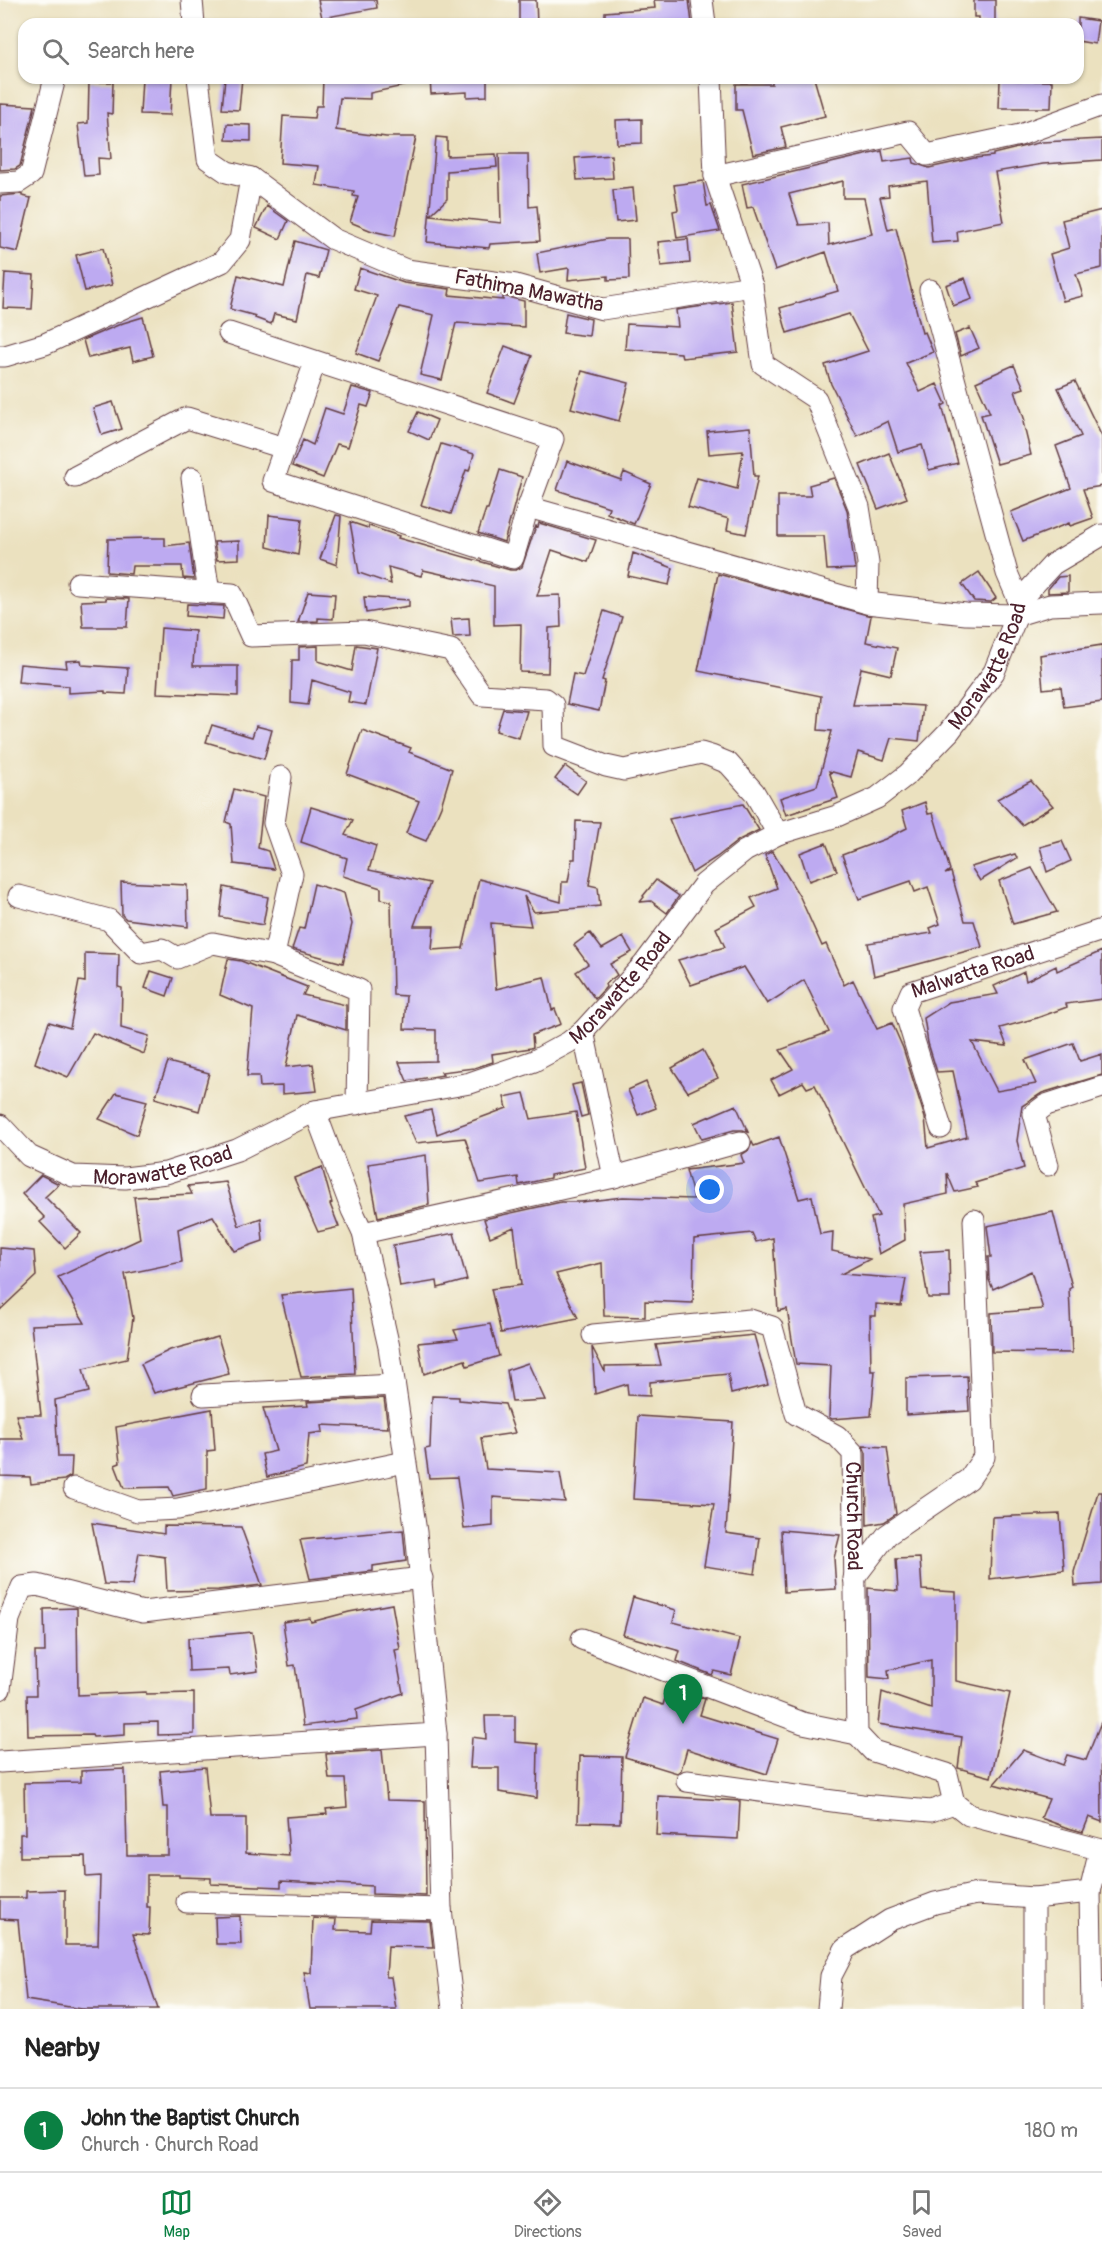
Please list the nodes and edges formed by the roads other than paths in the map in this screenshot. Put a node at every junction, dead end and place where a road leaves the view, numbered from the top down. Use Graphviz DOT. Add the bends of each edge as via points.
graph roads {
  1 [pos="192,0"];
  2 [pos="702,0"];
  3 [pos="194,18"];
  4 [pos="704,18"];
  5 [pos="54,84"];
  6 [pos="199,84"];
  7 [pos="711,84"];
  8 [pos="1102,105"];
  9 [pos="715,176"];
  10 [pos="251,178"];
  11 [pos="0,183"];
  12 [pos="752,286"];
  13 [pos="930,290"];
  14 [pos="229,333"];
  15 [pos="0,356"];
  16 [pos="315,362"];
  17 [pos="284,448"];
  18 [pos="75,477"];
  19 [pos="192,478"];
  20 [pos="528,507"];
  21 [pos="1102,535"];
  22 [pos="78,583"];
  23 [pos="209,593"];
  24 [pos="867,603"];
  25 [pos="1102,603"];
  26 [pos="1018,608"];
  27 [pos="281,777"];
  28 [pos="778,834"];
  29 [pos="19,896"];
  30 [pos="1102,930"];
  31 [pos="274,955"];
  32 [pos="583,1031"];
  33 [pos="1102,1087"];
  34 [pos="357,1104"];
  35 [pos="315,1111"];
  36 [pos="0,1125"];
  37 [pos="941,1128"];
  38 [pos="740,1142"];
  39 [pos="1048,1165"];
  40 [pos="614,1177"];
  41 [pos="974,1220"];
  42 [pos="363,1233"];
  43 [pos="593,1335"];
  44 [pos="393,1385"];
  45 [pos="203,1395"];
  46 [pos="405,1462"];
  47 [pos="75,1488"];
  48 [pos="422,1578"];
  49 [pos="854,1578"];
  50 [pos="582,1639"];
  51 [pos="0,1689"];
  52 [pos="436,1734"];
  53 [pos="857,1734"];
  54 [pos="0,1762"];
  55 [pos="687,1781"];
  56 [pos="962,1809"];
  57 [pos="1101,1850"];
  58 [pos="1090,1892"];
  59 [pos="1034,1898"];
  60 [pos="186,1902"];
  61 [pos="441,1909"];
  62 [pos="453,2009"];
  63 [pos="828,2009"];
  64 [pos="1034,2009"];
  65 [pos="1092,2009"];
  1 -- 3 [label="street"];
  2 -- 4 [label="street"];
  5 -- 11 [label="street" via="31,174 19,182"];
  6 -- 10 [label="street, Fathima Mawatha" via="208,159 227,172"];
  7 -- 9 [label="street"];
  8 -- 9 [label="street" via="1020,135 927,155 908,132"];
  9 -- 12 [label="street"];
  10 -- 12 [label="street, Fathima Mawatha" via="333,239 406,270 516,285 602,309"];
  10 -- 15 [label="street" via="240,240 222,262 45,345"];
  12 -- 24 [label="street" via="763,364 816,399 859,507 868,563"];
  13 -- 26 [label="street"];
  14 -- 16 [label="street"];
  16 -- 17 [label="street"];
  16 -- 20 [label="street" via="553,439"];
  17 -- 18 [label="street" via="187,418"];
  17 -- 20 [label="street" via="273,481 513,558"];
  19 -- 23 [label="street"];
  20 -- 24 [label="street"];
  21 -- 26 [label="street, Morawatte Road" via="1053,564"];
  22 -- 23 [label="street"];
  23 -- 28 [label="street" via="232,594 250,636 363,633 451,650 482,695 546,699 553,705 554,746 606,766 624,770 701,753 729,763 754,792"];
  24 -- 26 [label="street" via="966,614"];
  25 -- 26 [label="street"];
  26 -- 28 [label="street, Morawatte Road" via="994,672 949,732 908,774 877,798 837,816"];
  27 -- 31 [label="street" via="274,823 292,874"];
  28 -- 32 [label="street, Morawatte Road" via="745,851 704,884 645,964"];
  29 -- 31 [label="street" via="109,920 141,953 162,950 177,958 213,943"];
  30 -- 37 [label="street, Malwatta Road" via="911,992 904,1008"];
  31 -- 34 [label="street" via="359,990"];
  32 -- 34 [label="street, Morawatte Road" via="534,1061 470,1083"];
  32 -- 40 [label="street"];
  33 -- 39 [label="street" via="1046,1105 1034,1114"];
  34 -- 35 [label="street, Morawatte Road"];
  35 -- 36 [label="street, Morawatte Road" via="237,1150 166,1173 125,1178 73,1176 29,1156"];
  35 -- 42 [label="street"];
  38 -- 40 [label="street"];
  40 -- 42 [label="street"];
  41 -- 49 [label="street" via="984,1457 969,1479 888,1536"];
  42 -- 44 [label="street" via="389,1347"];
  43 -- 49 [label="street, Church Road" via="750,1320 772,1327 796,1414 837,1436 853,1453"];
  44 -- 45 [label="street"];
  44 -- 46 [label="street"];
  46 -- 47 [label="street" via="178,1509 138,1511"];
  46 -- 48 [label="street"];
  48 -- 51 [label="street" via="143,1612 36,1585 22,1587 9,1619"];
  48 -- 52 [label="street"];
  49 -- 53 [label="street, Church Road"];
  50 -- 53 [label="street" via="803,1723"];
  52 -- 54 [label="street"];
  52 -- 61 [label="street"];
  53 -- 56 [label="street" via="873,1751 947,1774"];
  55 -- 56 [label="street" via="885,1807"];
  56 -- 57 [label="street"];
  57 -- 58 [label="street"];
  58 -- 59 [label="street"];
  58 -- 65 [label="street"];
  59 -- 63 [label="street" via="977,1894 935,1903 890,1920 845,1949 831,1976"];
  59 -- 64 [label="street"];
  60 -- 61 [label="street"];
  61 -- 62 [label="street"];
}
